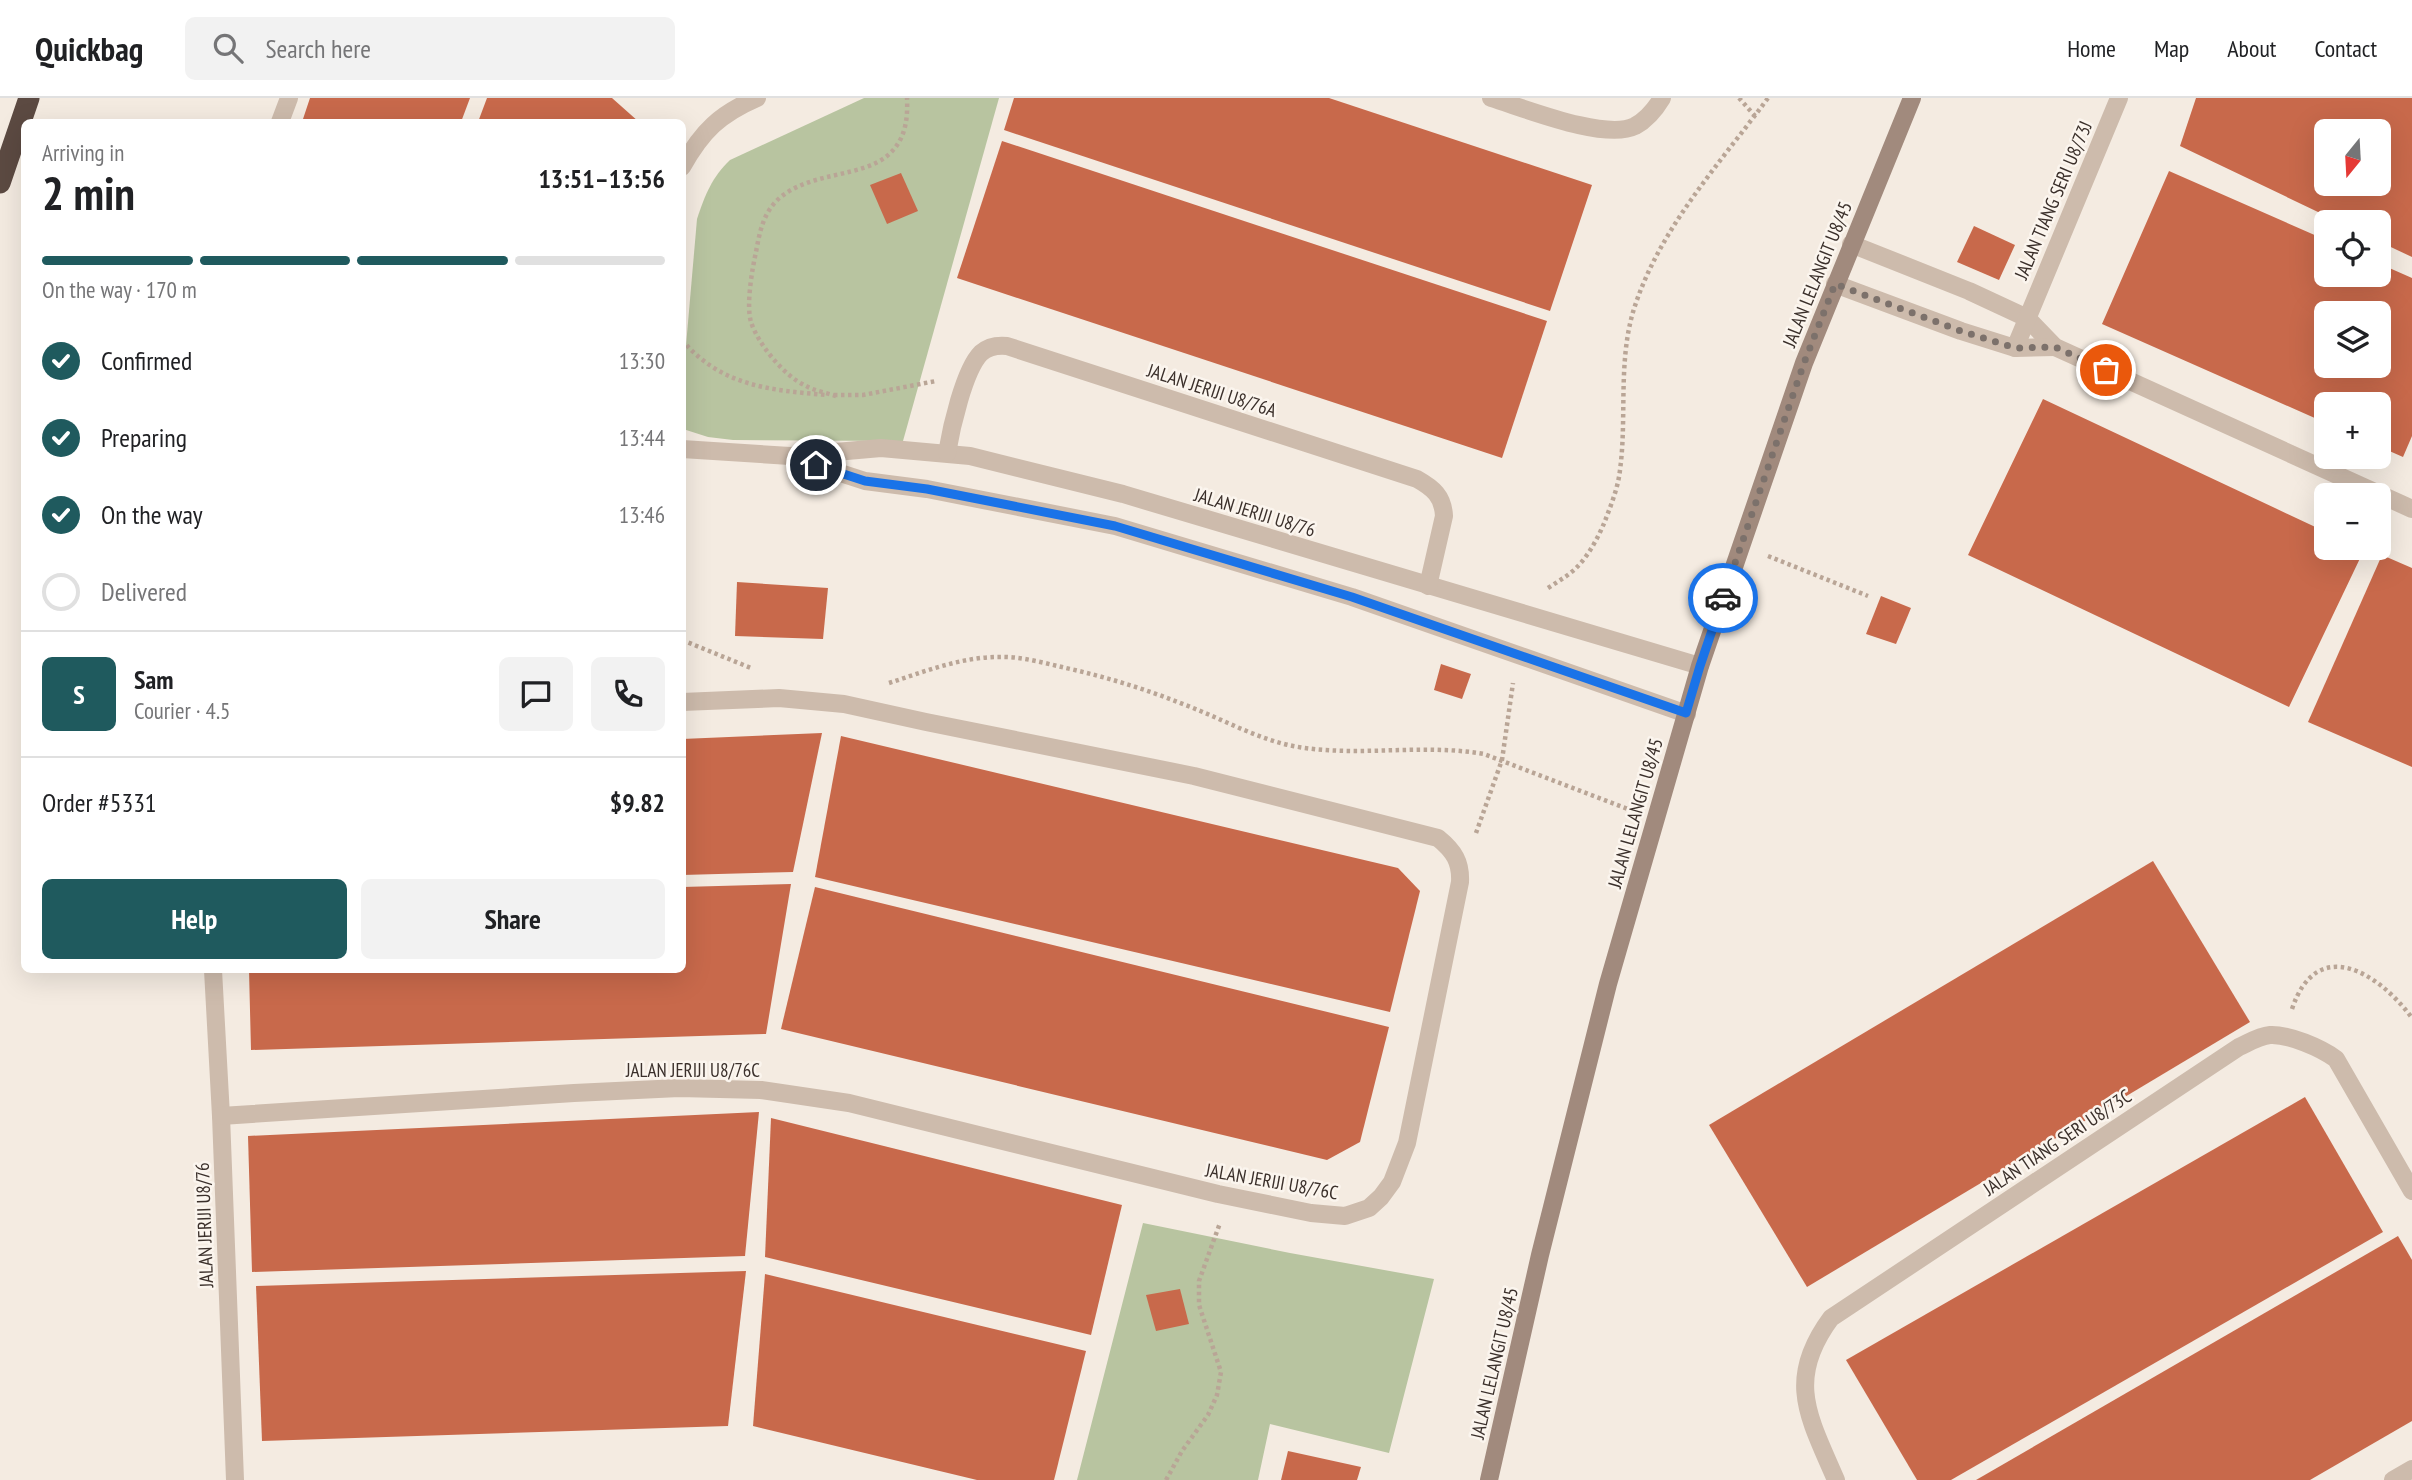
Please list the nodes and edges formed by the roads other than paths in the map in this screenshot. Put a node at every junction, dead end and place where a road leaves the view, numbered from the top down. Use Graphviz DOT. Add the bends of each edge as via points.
graph roads {
  1 [pos="29,98"];
  2 [pos="289,98"];
  3 [pos="757,98"];
  4 [pos="1491,98"];
  5 [pos="1662,98"];
  6 [pos="1912,98"];
  7 [pos="2119,98"];
  8 [pos="22,119"];
  9 [pos="281,119"];
  10 [pos="21,121"];
  11 [pos="686,160"];
  12 [pos="0,183"];
  13 [pos="1851,244"];
  14 [pos="1835,284"];
  15 [pos="2027,318"];
  16 [pos="2055,347"];
  17 [pos="2015,348"];
  18 [pos="686,449"];
  19 [pos="947,453"];
  20 [pos="790,456"];
  21 [pos="2412,509"];
  22 [pos="1428,586"];
  23 [pos="1700,666"];
  24 [pos="686,702"];
  25 [pos="1686,713"];
  26 [pos="213,973"];
  27 [pos="221,1116"];
  28 [pos="2412,1191"];
  29 [pos="2412,1469"];
  30 [pos="235,1480"];
  31 [pos="1489,1480"];
  32 [pos="1836,1480"];
  33 [pos="2393,1480"];
  1 -- 8 [label="highway"];
  2 -- 9 [label="street"];
  3 -- 11 [label="street" via="718,118"];
  4 -- 5 [label="street" via="1604,130 1634,127"];
  6 -- 13 [label="street, JALAN LELANGIT U8/45"];
  7 -- 15 [label="street, JALAN TIANG SERI U8/73J"];
  10 -- 12 [label="highway"];
  13 -- 14 [label="street, JALAN LELANGIT U8/45"];
  13 -- 15 [label="street"];
  14 -- 17 [label="street"];
  14 -- 23 [label="street, JALAN LELANGIT U8/45"];
  15 -- 16 [label="street"];
  15 -- 17 [label="street, JALAN TIANG SERI U8/73J"];
  16 -- 17 [label="street"];
  16 -- 21 [label="street"];
  18 -- 20 [label="street, JALAN JERIJI U8/76"];
  19 -- 20 [label="street, JALAN JERIJI U8/76" via="881,447"];
  19 -- 22 [label="street, JALAN JERIJI U8/76" via="1123,494"];
  19 -- 22 [label="street, JALAN JERIJI U8/76A" via="968,377 980,355 996,345 1007,346 1417,479 1437,492 1444,505"];
  20 -- 25 [label="street, JALAN JERIJI U8/76" via="865,481 1115,526 1352,597"];
  22 -- 23 [label="street, JALAN JERIJI U8/76"];
  23 -- 25 [label="street, JALAN LELANGIT U8/45"];
  24 -- 27 [label="street, JALAN JERIJI U8/76C" via="779,698 844,704 1194,776 1438,838 1449,846 1461,869 1428,1049 1407,1143 1392,1182 1369,1208 1345,1216 1311,1213 849,1103 761,1090 574,1093"];
  25 -- 31 [label="street, JALAN LELANGIT U8/45" via="1608,984"];
  26 -- 27 [label="street, JALAN JERIJI U8/76"];
  27 -- 30 [label="street, JALAN JERIJI U8/76"];
  28 -- 32 [label="street, JALAN TIANG SERI U8/73C" via="2336,1059 2324,1050 2269,1035 2239,1047 1831,1318 1819,1334 1804,1390 1810,1420"];
  29 -- 33 [label="street"];
}
